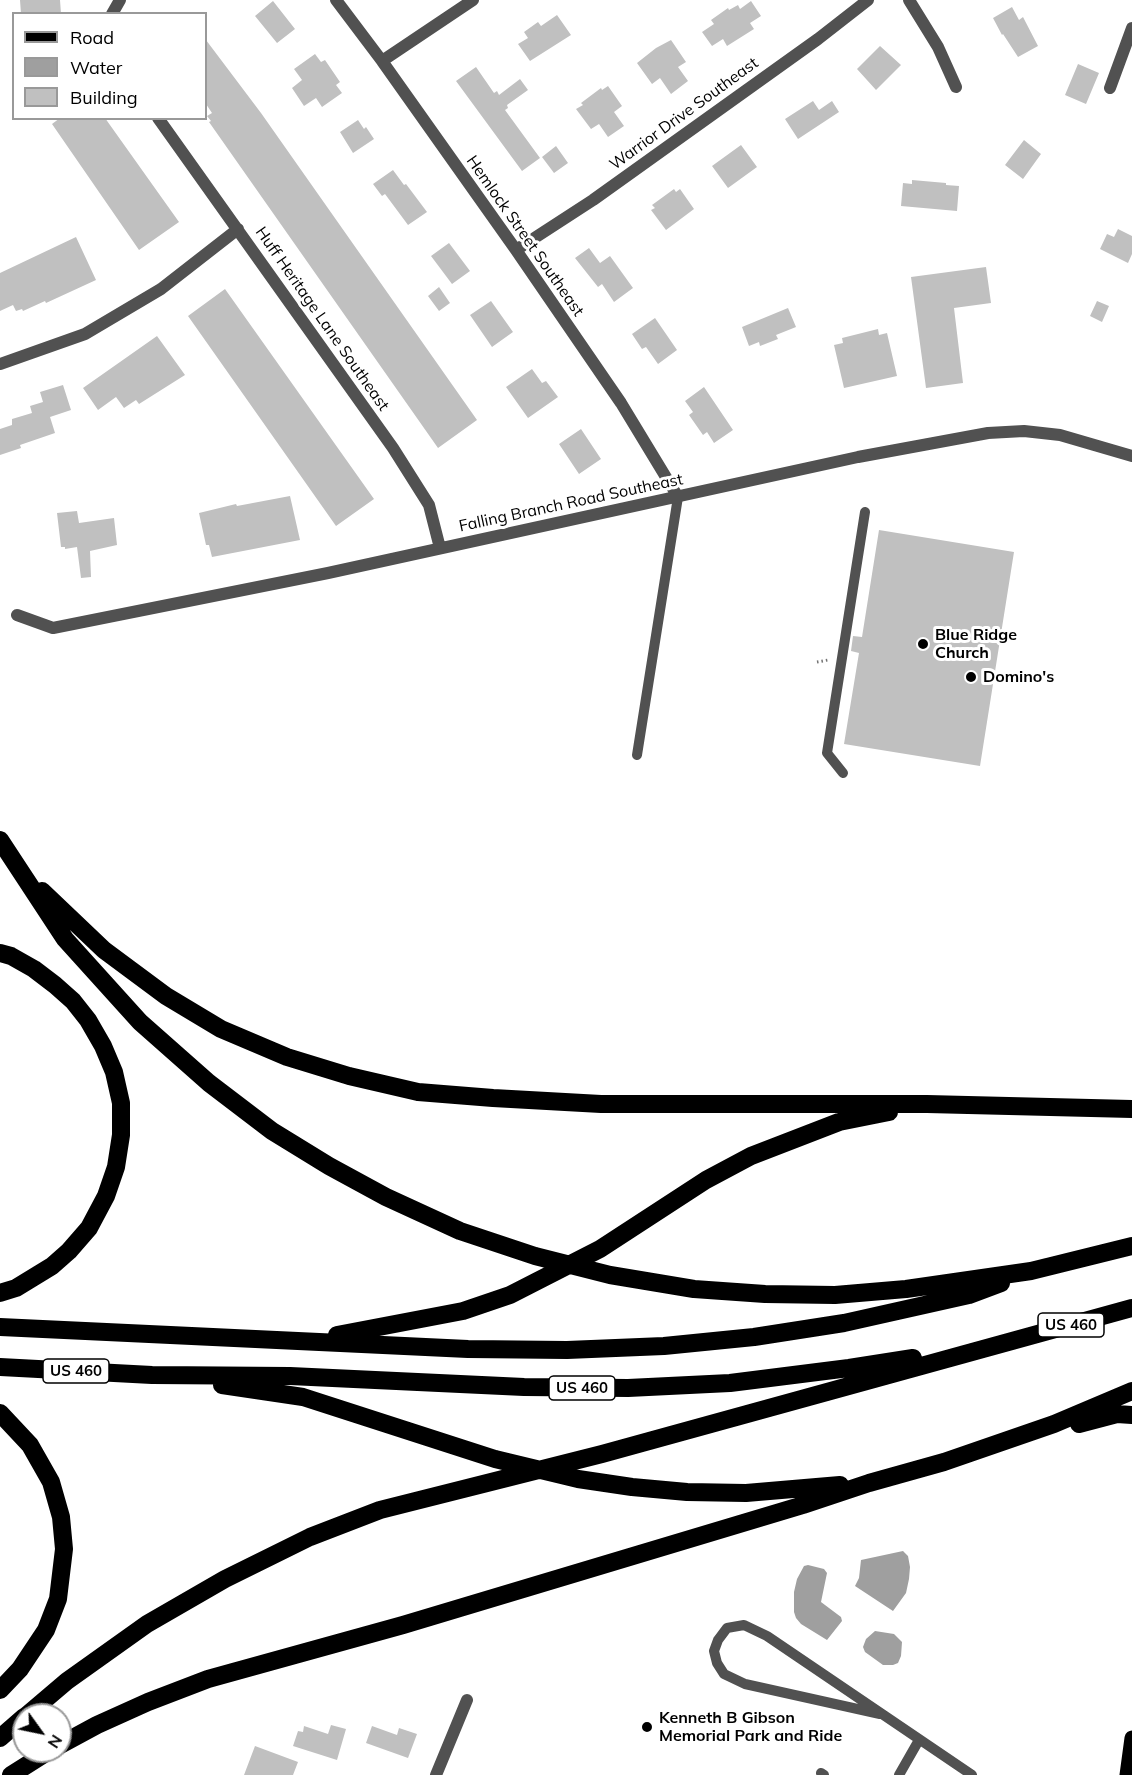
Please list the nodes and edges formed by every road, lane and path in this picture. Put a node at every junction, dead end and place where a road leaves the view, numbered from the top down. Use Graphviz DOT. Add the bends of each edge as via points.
graph roads {
  1 [pos="336,0"];
  2 [pos="473,0"];
  3 [pos="868,0"];
  4 [pos="909,0"];
  5 [pos="1132,27"];
  6 [pos="382,61"];
  7 [pos="956,87"];
  8 [pos="1110,88"];
  9 [pos="159,120"];
  10 [pos="238,229"];
  11 [pos="516,250"];
  12 [pos="0,364"];
  13 [pos="1132,456"];
  14 [pos="678,497"];
  15 [pos="865,512"];
  16 [pos="440,548"];
  17 [pos="17,615"];
  18 [pos="637,755"];
  19 [pos="843,773"];
  20 [pos="0,840"];
  21 [pos="14,862"];
  22 [pos="0,953"];
  23 [pos="927,1104"];
  24 [pos="1131,1109"];
  25 [pos="1132,1246"];
  26 [pos="1031,1271"];
  27 [pos="0,1293"];
  28 [pos="1132,1308"];
  29 [pos="0,1327"];
  30 [pos="297,1341"];
  31 [pos="1009,1342"];
  32 [pos="0,1367"];
  33 [pos="152,1375"];
  34 [pos="1132,1391"];
  35 [pos="0,1413"];
  36 [pos="1132,1415"];
  37 [pos="1053,1424"];
  38 [pos="869,1483"];
  39 [pos="0,1690"];
  40 [pos="467,1700"];
  41 [pos="41,1703"];
  42 [pos="880,1714"];
  43 [pos="12,1727"];
  44 [pos="0,1737"];
  45 [pos="72,1738"];
  46 [pos="1132,1738"];
  47 [pos="919,1740"];
  48 [pos="30,1763"];
  49 [pos="11,1775"];
  50 [pos="436,1775"];
  51 [pos="899,1775"];
  52 [pos="972,1775"];
  53 [pos="1127,1775"];
  1 -- 6 [label="street, Hemlock Street Southeast"];
  2 -- 6 [label="street"];
  3 -- 11 [label="street, Warrior Drive Southeast" via="593,200"];
  4 -- 7 [label="street" via="938,46"];
  5 -- 8 [label="street"];
  6 -- 11 [label="street, Hemlock Street Southeast"];
  9 -- 10 [label="street, Huff Heritage Lane Southeast"];
  10 -- 12 [label="street" via="161,289 86,334"];
  10 -- 16 [label="street, Huff Heritage Lane Southeast" via="405,467 429,506"];
  11 -- 14 [label="street, Hemlock Street Southeast" via="621,403"];
  13 -- 14 [label="street, Falling Branch Road Southeast" via="1060,435 988,433"];
  14 -- 16 [label="street, Falling Branch Road Southeast"];
  14 -- 18 [label="lane"];
  15 -- 19 [label="lane" via="827,753"];
  16 -- 17 [label="street, Falling Branch Road Southeast" via="53,628"];
  20 -- 21 [label="highway"];
  21 -- 23 [label="highway" via="104,950 166,996 221,1029 286,1057 349,1076 418,1092 601,1104"];
  21 -- 26 [label="highway" via="65,939 140,1022 209,1083 272,1131 329,1166 460,1231 610,1275 693,1289 835,1295"];
  22 -- 27 [label="highway" via="34,969 73,1001 103,1046 121,1103 116,1167 98,1213 69,1251 52,1266"];
  23 -- 24 [label="highway"];
  23 -- 30 [label="highway" via="840,1122 751,1156 706,1180 600,1249 510,1295 463,1311"];
  25 -- 26 [label="highway"];
  26 -- 30 [label="highway" via="969,1295 844,1323 664,1346 468,1349"];
  28 -- 31 [label="highway, US 460"];
  29 -- 30 [label="highway"];
  31 -- 33 [label="highway, US 460" via="730,1383 628,1388"];
  31 -- 41 [label="highway, US 460" via="602,1454 380,1510 310,1537 225,1579 147,1624"];
  32 -- 33 [label="highway, US 460"];
  33 -- 38 [label="highway" via="303,1397 495,1459 578,1479 687,1492 746,1493"];
  34 -- 37 [label="highway"];
  35 -- 39 [label="highway" via="30,1445 51,1482 61,1517 64,1549 58,1599 46,1630 20,1669"];
  36 -- 37 [label="highway"];
  37 -- 38 [label="highway"];
  38 -- 45 [label="highway" via="208,1679"];
  40 -- 50 [label="street"];
  42 -- 42 [label="lane" via="744,1625 728,1628 718,1640 714,1651 717,1663 724,1674 744,1684"];
  42 -- 47 [label="lane"];
  43 -- 44 [label="highway, US 460"];
  46 -- 53 [label="main road"];
  47 -- 51 [label="lane"];
  47 -- 52 [label="lane"];
  48 -- 49 [label="highway"];
}
